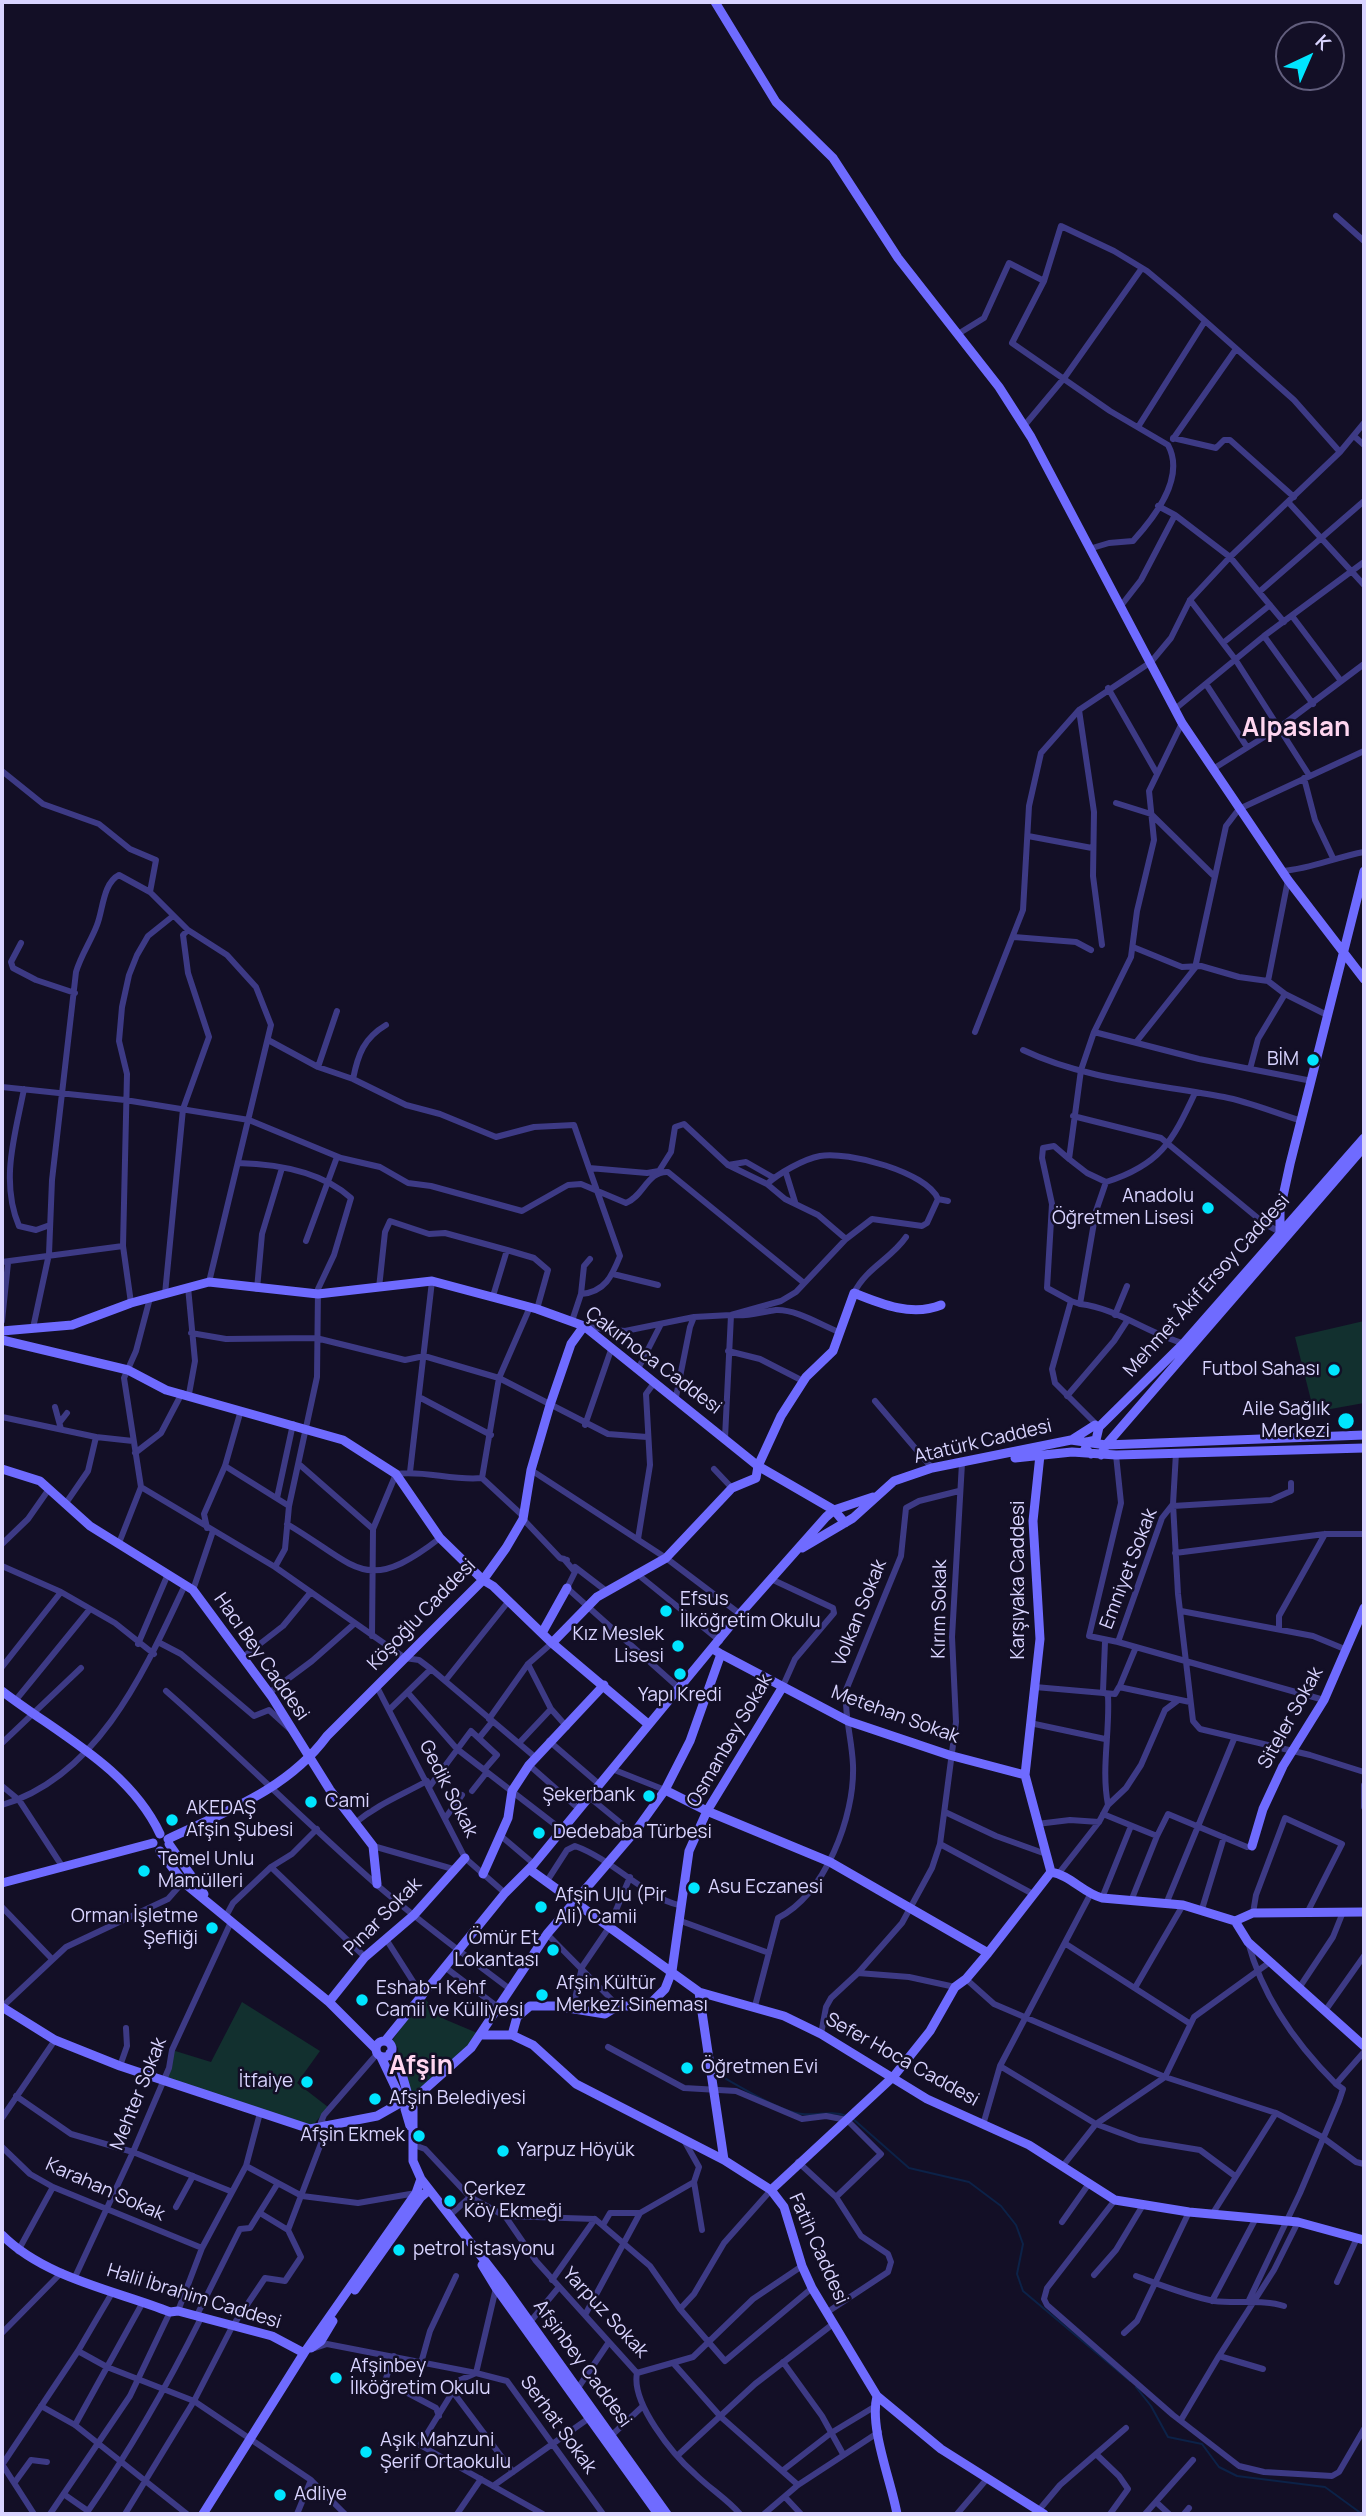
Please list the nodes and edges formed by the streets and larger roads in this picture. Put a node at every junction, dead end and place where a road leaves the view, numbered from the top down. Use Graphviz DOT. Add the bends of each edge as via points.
graph roads {
  1 [pos="715,2"];
  2 [pos="1336,216"];
  3 [pos="1363,239"];
  4 [pos="1142,268"];
  5 [pos="1044,281"];
  6 [pos="1205,321"];
  7 [pos="958,334"];
  8 [pos="1236,349"];
  9 [pos="1065,377"];
  10 [pos="1364,423"];
  11 [pos="1024,426"];
  12 [pos="1138,427"];
  13 [pos="1354,436"];
  14 [pos="1173,438"];
  15 [pos="1168,445"];
  16 [pos="1364,446"];
  17 [pos="1339,452"];
  18 [pos="1291,500"];
  19 [pos="1364,500"];
  20 [pos="1158,506"];
  21 [pos="1175,515"];
  22 [pos="1319,539"];
  23 [pos="1089,549"];
  24 [pos="1230,557"];
  25 [pos="1364,562"];
  26 [pos="1349,572"];
  27 [pos="1364,585"];
  28 [pos="1259,592"];
  29 [pos="1190,600"];
  30 [pos="1270,605"];
  31 [pos="1120,607"];
  32 [pos="1292,616"];
  33 [pos="1284,622"];
  34 [pos="1264,636"];
  35 [pos="1223,643"];
  36 [pos="1235,659"];
  37 [pos="1151,662"];
  38 [pos="1364,664"];
  39 [pos="1341,681"];
  40 [pos="1206,684"];
  41 [pos="1108,688"];
  42 [pos="1313,704"];
  43 [pos="1175,709"];
  44 [pos="1079,710"];
  45 [pos="1182,723"];
  46 [pos="1280,727"];
  47 [pos="1247,747"];
  48 [pos="1364,751"];
  49 [pos="1213,769"];
  50 [pos="2,772"];
  51 [pos="1156,772"];
  52 [pos="1306,776"];
  53 [pos="1116,803"];
  54 [pos="1239,809"];
  55 [pos="1151,814"];
  56 [pos="1028,836"];
  57 [pos="1093,848"];
  58 [pos="1364,852"];
  59 [pos="1333,858"];
  60 [pos="1364,871"];
  61 [pos="1213,875"];
  62 [pos="1286,876"];
  63 [pos="150,892"];
  64 [pos="173,916"];
  65 [pos="188,930"];
  66 [pos="1014,937"];
  67 [pos="21,943"];
  68 [pos="1102,945"];
  69 [pos="1133,947"];
  70 [pos="1091,950"];
  71 [pos="1342,953"];
  72 [pos="1195,966"];
  73 [pos="1364,979"];
  74 [pos="1268,981"];
  75 [pos="75,993"];
  76 [pos="1285,994"];
  77 [pos="337,1011"];
  78 [pos="1327,1015"];
  79 [pos="386,1025"];
  80 [pos="975,1032"];
  81 [pos="1094,1032"];
  82 [pos="270,1041"];
  83 [pos="1137,1041"];
  84 [pos="1023,1050"];
  85 [pos="318,1067"];
  86 [pos="1251,1069"];
  87 [pos="1081,1070"];
  88 [pos="353,1079"];
  89 [pos="1312,1081"];
  90 [pos="2,1087"];
  91 [pos="24,1089"];
  92 [pos="1195,1093"];
  93 [pos="64,1094"];
  94 [pos="125,1100"];
  95 [pos="183,1110"];
  96 [pos="1073,1115"];
  97 [pos="249,1119"];
  98 [pos="1302,1121"];
  99 [pos="1364,1138"];
  100 [pos="1168,1145"];
  101 [pos="1364,1147"];
  102 [pos="337,1157"];
  103 [pos="1069,1159"];
  104 [pos="238,1163"];
  105 [pos="729,1165"];
  106 [pos="282,1168"];
  107 [pos="589,1168"];
  108 [pos="786,1173"];
  109 [pos="774,1178"];
  110 [pos="328,1181"];
  111 [pos="1106,1182"];
  112 [pos="767,1184"];
  113 [pos="599,1192"];
  114 [pos="938,1199"];
  115 [pos="948,1201"];
  116 [pos="795,1202"];
  117 [pos="50,1226"];
  118 [pos="1280,1232"];
  119 [pos="906,1237"];
  120 [pos="846,1239"];
  121 [pos="306,1241"];
  122 [pos="122,1246"];
  123 [pos="506,1250"];
  124 [pos="49,1254"];
  125 [pos="590,1259"];
  126 [pos="5,1262"];
  127 [pos="612,1274"];
  128 [pos="432,1281"];
  129 [pos="209,1282"];
  130 [pos="804,1283"];
  131 [pos="659,1285"];
  132 [pos="1127,1286"];
  133 [pos="188,1287"];
  134 [pos="379,1288"];
  135 [pos="257,1289"];
  136 [pos="854,1293"];
  137 [pos="165,1294"];
  138 [pos="318,1294"];
  139 [pos="581,1294"];
  140 [pos="494,1296"];
  141 [pos="150,1298"];
  142 [pos="1071,1301"];
  143 [pos="131,1303"];
  144 [pos="1080,1304"];
  145 [pos="941,1305"];
  146 [pos="534,1308"];
  147 [pos="731,1315"];
  148 [pos="1115,1315"];
  149 [pos="694,1317"];
  150 [pos="2,1321"];
  151 [pos="572,1321"];
  152 [pos="1127,1321"];
  153 [pos="661,1324"];
  154 [pos="584,1326"];
  155 [pos="33,1328"];
  156 [pos="2,1331"];
  157 [pos="839,1332"];
  158 [pos="191,1333"];
  159 [pos="316,1338"];
  160 [pos="2,1340"];
  161 [pos="1187,1344"];
  162 [pos="612,1347"];
  163 [pos="728,1351"];
  164 [pos="424,1356"];
  165 [pos="638,1369"];
  166 [pos="128,1370"];
  167 [pos="499,1378"];
  168 [pos="803,1381"];
  169 [pos="654,1383"];
  170 [pos="185,1394"];
  171 [pos="1067,1396"];
  172 [pos="419,1397"];
  173 [pos="676,1398"];
  174 [pos="875,1401"];
  175 [pos="550,1405"];
  176 [pos="55,1407"];
  177 [pos="241,1410"];
  178 [pos="67,1413"];
  179 [pos="2,1417"];
  180 [pos="293,1424"];
  181 [pos="585,1424"];
  182 [pos="60,1425"];
  183 [pos="1097,1426"];
  184 [pos="308,1428"];
  185 [pos="491,1435"];
  186 [pos="1364,1435"];
  187 [pos="96,1437"];
  188 [pos="647,1437"];
  189 [pos="725,1438"];
  190 [pos="1071,1440"];
  191 [pos="133,1441"];
  192 [pos="1087,1442"];
  193 [pos="1106,1444"];
  194 [pos="1364,1448"];
  195 [pos="135,1452"];
  196 [pos="1176,1453"];
  197 [pos="1040,1455"];
  198 [pos="1096,1455"];
  199 [pos="1116,1455"];
  200 [pos="967,1463"];
  201 [pos="300,1465"];
  202 [pos="225,1466"];
  203 [pos="758,1466"];
  204 [pos="932,1468"];
  205 [pos="2,1469"];
  206 [pos="714,1469"];
  207 [pos="531,1470"];
  208 [pos="410,1472"];
  209 [pos="396,1474"];
  210 [pos="482,1478"];
  211 [pos="1292,1483"];
  212 [pos="141,1487"];
  213 [pos="732,1488"];
  214 [pos="49,1489"];
  215 [pos="958,1491"];
  216 [pos="873,1497"];
  217 [pos="277,1498"];
  218 [pos="66,1503"];
  219 [pos="1173,1505"];
  220 [pos="289,1506"];
  221 [pos="834,1510"];
  222 [pos="523,1518"];
  223 [pos="845,1523"];
  224 [pos="287,1524"];
  225 [pos="373,1529"];
  226 [pos="210,1530"];
  227 [pos="1325,1534"];
  228 [pos="1364,1534"];
  229 [pos="440,1538"];
  230 [pos="638,1539"];
  231 [pos="119,1543"];
  232 [pos="2,1544"];
  233 [pos="796,1551"];
  234 [pos="1175,1553"];
  235 [pos="666,1558"];
  236 [pos="564,1559"];
  237 [pos="2,1566"];
  238 [pos="275,1567"];
  239 [pos="372,1572"];
  240 [pos="636,1573"];
  241 [pos="168,1574"];
  242 [pos="771,1579"];
  243 [pos="482,1580"];
  244 [pos="189,1588"];
  245 [pos="567,1588"];
  246 [pos="605,1590"];
  247 [pos="61,1592"];
  248 [pos="311,1592"];
  249 [pos="508,1602"];
  250 [pos="587,1607"];
  251 [pos="1364,1608"];
  252 [pos="90,1609"];
  253 [pos="1181,1611"];
  254 [pos="740,1614"];
  255 [pos="354,1624"];
  256 [pos="1279,1629"];
  257 [pos="542,1633"];
  258 [pos="372,1636"];
  259 [pos="158,1642"];
  260 [pos="1105,1642"];
  261 [pos="1118,1642"];
  262 [pos="552,1643"];
  263 [pos="138,1644"];
  264 [pos="1136,1647"];
  265 [pos="718,1648"];
  266 [pos="1347,1650"];
  267 [pos="153,1654"];
  268 [pos="243,1657"];
  269 [pos="405,1658"];
  270 [pos="1185,1661"];
  271 [pos="528,1664"];
  272 [pos="2,1667"];
  273 [pos="81,1668"];
  274 [pos="431,1669"];
  275 [pos="446,1681"];
  276 [pos="604,1685"];
  277 [pos="377,1687"];
  278 [pos="679,1688"];
  279 [pos="782,1688"];
  280 [pos="1035,1688"];
  281 [pos="1119,1688"];
  282 [pos="2,1691"];
  283 [pos="166,1691"];
  284 [pos="1103,1691"];
  285 [pos="269,1693"];
  286 [pos="408,1693"];
  287 [pos="1324,1700"];
  288 [pos="15,1701"];
  289 [pos="1177,1701"];
  290 [pos="1190,1702"];
  291 [pos="551,1709"];
  292 [pos="389,1710"];
  293 [pos="31,1713"];
  294 [pos="490,1720"];
  295 [pos="848,1721"];
  296 [pos="1030,1723"];
  297 [pos="648,1724"];
  298 [pos="567,1727"];
  299 [pos="293,1732"];
  300 [pos="479,1738"];
  301 [pos="1105,1739"];
  302 [pos="1234,1739"];
  303 [pos="549,1741"];
  304 [pos="520,1742"];
  305 [pos="2,1743"];
  306 [pos="457,1749"];
  307 [pos="85,1752"];
  308 [pos="1293,1753"];
  309 [pos="949,1755"];
  310 [pos="310,1759"];
  311 [pos="532,1761"];
  312 [pos="612,1769"];
  313 [pos="485,1771"];
  314 [pos="1364,1772"];
  315 [pos="1025,1775"];
  316 [pos="428,1783"];
  317 [pos="599,1784"];
  318 [pos="1364,1785"];
  319 [pos="2,1786"];
  320 [pos="271,1790"];
  321 [pos="665,1790"];
  322 [pos="472,1791"];
  323 [pos="512,1791"];
  324 [pos="462,1795"];
  325 [pos="589,1797"];
  326 [pos="19,1800"];
  327 [pos="2,1805"];
  328 [pos="1108,1805"];
  329 [pos="1364,1807"];
  330 [pos="579,1809"];
  331 [pos="707,1811"];
  332 [pos="945,1812"];
  333 [pos="1103,1814"];
  334 [pos="446,1816"];
  335 [pos="1099,1822"];
  336 [pos="355,1823"];
  337 [pos="1037,1824"];
  338 [pos="1131,1826"];
  339 [pos="1199,1826"];
  340 [pos="317,1829"];
  341 [pos="562,1830"];
  342 [pos="633,1833"];
  343 [pos="501,1836"];
  344 [pos="1157,1836"];
  345 [pos="1224,1838"];
  346 [pos="166,1839"];
  347 [pos="940,1844"];
  348 [pos="373,1846"];
  349 [pos="1252,1846"];
  350 [pos="156,1847"];
  351 [pos="1046,1854"];
  352 [pos="177,1856"];
  353 [pos="464,1858"];
  354 [pos="608,1861"];
  355 [pos="830,1861"];
  356 [pos="166,1863"];
  357 [pos="62,1866"];
  358 [pos="271,1867"];
  359 [pos="531,1867"];
  360 [pos="453,1869"];
  361 [pos="1055,1872"];
  362 [pos="483,1874"];
  363 [pos="630,1877"];
  364 [pos="547,1881"];
  365 [pos="183,1882"];
  366 [pos="5,1883"];
  367 [pos="377,1884"];
  368 [pos="505,1893"];
  369 [pos="1033,1894"];
  370 [pos="1090,1895"];
  371 [pos="1102,1898"];
  372 [pos="1131,1901"];
  373 [pos="575,1903"];
  374 [pos="211,1904"];
  375 [pos="1166,1904"];
  376 [pos="680,1905"];
  377 [pos="1183,1905"];
  378 [pos="912,1906"];
  379 [pos="2,1908"];
  380 [pos="1202,1909"];
  381 [pos="1343,1912"];
  382 [pos="1364,1912"];
  383 [pos="1253,1913"];
  384 [pos="414,1914"];
  385 [pos="1306,1915"];
  386 [pos="228,1919"];
  387 [pos="678,1920"];
  388 [pos="1235,1921"];
  389 [pos="608,1929"];
  390 [pos="547,1934"];
  391 [pos="386,1939"];
  392 [pos="1248,1942"];
  393 [pos="1066,1944"];
  394 [pos="460,1951"];
  395 [pos="769,1953"];
  396 [pos="988,1953"];
  397 [pos="1364,1956"];
  398 [pos="365,1957"];
  399 [pos="52,1959"];
  400 [pos="1270,1962"];
  401 [pos="582,1967"];
  402 [pos="446,1968"];
  403 [pos="672,1971"];
  404 [pos="1256,1972"];
  405 [pos="858,1973"];
  406 [pos="966,1979"];
  407 [pos="1136,1986"];
  408 [pos="955,1987"];
  409 [pos="1299,1988"];
  410 [pos="511,1990"];
  411 [pos="699,1992"];
  412 [pos="423,1997"];
  413 [pos="329,2002"];
  414 [pos="618,2006"];
  415 [pos="755,2006"];
  416 [pos="2,2007"];
  417 [pos="499,2008"];
  418 [pos="573,2008"];
  419 [pos="1325,2011"];
  420 [pos="1027,2019"];
  421 [pos="1189,2023"];
  422 [pos="126,2028"];
  423 [pos="821,2034"];
  424 [pos="482,2035"];
  425 [pos="512,2035"];
  426 [pos="55,2040"];
  427 [pos="1364,2046"];
  428 [pos="608,2047"];
  429 [pos="382,2049"];
  430 [pos="1364,2052"];
  431 [pos="120,2066"];
  432 [pos="1000,2066"];
  433 [pos="894,2076"];
  434 [pos="1165,2077"];
  435 [pos="163,2079"];
  436 [pos="1336,2084"];
  437 [pos="713,2090"];
  438 [pos="16,2096"];
  439 [pos="407,2102"];
  440 [pos="260,2113"];
  441 [pos="1276,2113"];
  442 [pos="2,2118"];
  443 [pos="847,2120"];
  444 [pos="1096,2124"];
  445 [pos="328,2125"];
  446 [pos="983,2125"];
  447 [pos="1322,2137"];
  448 [pos="685,2141"];
  449 [pos="414,2145"];
  450 [pos="2,2147"];
  451 [pos="133,2152"];
  452 [pos="724,2160"];
  453 [pos="798,2162"];
  454 [pos="1364,2164"];
  455 [pos="246,2166"];
  456 [pos="1062,2167"];
  457 [pos="193,2176"];
  458 [pos="1235,2176"];
  459 [pos="421,2179"];
  460 [pos="694,2182"];
  461 [pos="278,2183"];
  462 [pos="1088,2185"];
  463 [pos="52,2187"];
  464 [pos="429,2190"];
  465 [pos="771,2190"];
  466 [pos="230,2191"];
  467 [pos="416,2193"];
  468 [pos="302,2196"];
  469 [pos="470,2197"];
  470 [pos="836,2197"];
  471 [pos="1115,2200"];
  472 [pos="1143,2205"];
  473 [pos="176,2207"];
  474 [pos="105,2210"];
  475 [pos="1189,2212"];
  476 [pos="260,2213"];
  477 [pos="640,2213"];
  478 [pos="1213,2213"];
  479 [pos="449,2216"];
  480 [pos="505,2216"];
  481 [pos="1256,2218"];
  482 [pos="595,2219"];
  483 [pos="1284,2221"];
  484 [pos="1062,2222"];
  485 [pos="1298,2222"];
  486 [pos="603,2225"];
  487 [pos="288,2230"];
  488 [pos="702,2230"];
  489 [pos="2,2235"];
  490 [pos="1360,2239"];
  491 [pos="623,2243"];
  492 [pos="202,2248"];
  493 [pos="18,2251"];
  494 [pos="802,2266"];
  495 [pos="62,2272"];
  496 [pos="1094,2275"];
  497 [pos="456,2276"];
  498 [pos="1136,2276"];
  499 [pos="75,2277"];
  500 [pos="552,2280"];
  501 [pos="1153,2282"];
  502 [pos="1337,2282"];
  503 [pos="499,2286"];
  504 [pos="559,2287"];
  505 [pos="812,2288"];
  506 [pos="112,2293"];
  507 [pos="1212,2301"];
  508 [pos="143,2302"];
  509 [pos="1252,2304"];
  510 [pos="1284,2306"];
  511 [pos="680,2309"];
  512 [pos="174,2311"];
  513 [pos="826,2313"];
  514 [pos="585,2315"];
  515 [pos="198,2318"];
  516 [pos="530,2322"];
  517 [pos="833,2324"];
  518 [pos="232,2327"];
  519 [pos="2,2333"];
  520 [pos="1124,2333"];
  521 [pos="609,2342"];
  522 [pos="707,2342"];
  523 [pos="78,2351"];
  524 [pos="303,2353"];
  525 [pos="394,2356"];
  526 [pos="1219,2357"];
  527 [pos="783,2362"];
  528 [pos="421,2363"];
  529 [pos="674,2364"];
  530 [pos="107,2367"];
  531 [pos="1263,2369"];
  532 [pos="452,2370"];
  533 [pos="476,2373"];
  534 [pos="637,2374"];
  535 [pos="139,2378"];
  536 [pos="460,2380"];
  537 [pos="166,2388"];
  538 [pos="578,2388"];
  539 [pos="453,2392"];
  540 [pos="877,2396"];
  541 [pos="194,2401"];
  542 [pos="41,2406"];
  543 [pos="643,2406"];
  544 [pos="874,2407"];
  545 [pos="593,2415"];
  546 [pos="439,2416"];
  547 [pos="721,2417"];
  548 [pos="1181,2420"];
  549 [pos="75,2424"];
  550 [pos="1126,2428"];
  551 [pos="1364,2430"];
  552 [pos="879,2432"];
  553 [pos="831,2433"];
  554 [pos="612,2435"];
  555 [pos="252,2438"];
  556 [pos="552,2444"];
  557 [pos="97,2445"];
  558 [pos="843,2454"];
  559 [pos="1096,2454"];
  560 [pos="677,2456"];
  561 [pos="1193,2460"];
  562 [pos="47,2462"];
  563 [pos="2,2464"];
  564 [pos="121,2464"];
  565 [pos="782,2471"];
  566 [pos="513,2472"];
  567 [pos="481,2479"];
  568 [pos="145,2480"];
  569 [pos="311,2480"];
  570 [pos="986,2480"];
  571 [pos="15,2482"];
  572 [pos="493,2486"];
  573 [pos="799,2486"];
  574 [pos="321,2490"];
  575 [pos="65,2495"];
  576 [pos="785,2497"];
  577 [pos="1156,2502"];
  578 [pos="304,2503"];
  579 [pos="1189,2508"];
  580 [pos="1036,2512"];
  581 [pos="34,2514"];
  582 [pos="50,2514"];
  583 [pos="125,2514"];
  584 [pos="187,2514"];
  585 [pos="203,2514"];
  586 [pos="297,2514"];
  587 [pos="345,2514"];
  588 [pos="457,2514"];
  589 [pos="543,2514"];
  590 [pos="603,2514"];
  591 [pos="658,2514"];
  592 [pos="667,2514"];
  593 [pos="740,2514"];
  594 [pos="764,2514"];
  595 [pos="801,2514"];
  596 [pos="897,2514"];
  597 [pos="957,2514"];
  598 [pos="1111,2514"];
  599 [pos="1146,2514"];
  600 [pos="1169,2514"];
  601 [pos="1184,2514"];
  1 -- 7 [label="street" via="776,102 833,158 898,258"];
  2 -- 3 [label="street"];
  4 -- 5 [label="street" via="1061,226"];
  4 -- 6 [label="street"];
  4 -- 9 [label="street"];
  5 -- 7 [label="street" via="1009,263 984,318"];
  5 -- 9 [label="street" via="1011,341"];
  6 -- 8 [label="street"];
  6 -- 12 [label="street"];
  7 -- 11 [label="street"];
  8 -- 14 [label="street"];
  8 -- 17 [label="street" via="1294,400"];
  9 -- 11 [label="street"];
  9 -- 12 [label="street"];
  10 -- 13 [label="street"];
  11 -- 23 [label="street"];
  12 -- 15 [label="street"];
  13 -- 16 [label="street"];
  13 -- 17 [label="street"];
  14 -- 15 [label="street"];
  14 -- 18 [label="street" via="1216,448 1230,440"];
  15 -- 20 [label="street" via="1175,467"];
  17 -- 18 [label="street"];
  18 -- 22 [label="street"];
  18 -- 24 [label="street"];
  19 -- 22 [label="street"];
  20 -- 21 [label="street"];
  20 -- 23 [label="street" via="1133,541"];
  21 -- 24 [label="street"];
  21 -- 31 [label="street" via="1141,580"];
  22 -- 26 [label="street"];
  22 -- 28 [label="street"];
  23 -- 31 [label="street"];
  24 -- 28 [label="street"];
  24 -- 29 [label="street"];
  25 -- 26 [label="street"];
  26 -- 27 [label="street"];
  26 -- 32 [label="street"];
  28 -- 30 [label="street"];
  29 -- 35 [label="street"];
  29 -- 37 [label="street" via="1171,638"];
  30 -- 33 [label="street"];
  30 -- 35 [label="street"];
  31 -- 37 [label="street"];
  32 -- 33 [label="street"];
  32 -- 39 [label="street"];
  33 -- 34 [label="street"];
  34 -- 36 [label="street"];
  34 -- 42 [label="street"];
  35 -- 36 [label="street"];
  36 -- 40 [label="street"];
  36 -- 46 [label="street"];
  37 -- 41 [label="street"];
  37 -- 43 [label="street"];
  38 -- 39 [label="street"];
  39 -- 42 [label="street"];
  40 -- 43 [label="street"];
  40 -- 47 [label="street"];
  41 -- 44 [label="street"];
  41 -- 51 [label="street"];
  42 -- 46 [label="street"];
  43 -- 45 [label="street"];
  44 -- 56 [label="street" via="1041,753 1029,806"];
  44 -- 57 [label="street" via="1094,812"];
  45 -- 49 [label="street"];
  45 -- 51 [label="street"];
  46 -- 47 [label="street"];
  46 -- 52 [label="street"];
  47 -- 49 [label="street"];
  48 -- 52 [label="street"];
  49 -- 54 [label="street"];
  50 -- 63 [label="street" via="43,804 99,824 130,849 156,860"];
  51 -- 55 [label="street" via="1149,791"];
  52 -- 54 [label="street"];
  52 -- 59 [label="street" via="1315,820"];
  53 -- 55 [label="street"];
  54 -- 61 [label="street" via="1226,826"];
  54 -- 62 [label="street"];
  55 -- 61 [label="street"];
  55 -- 69 [label="street" via="1154,840"];
  56 -- 57 [label="street"];
  56 -- 66 [label="street" via="1023,910"];
  57 -- 68 [label="street"];
  58 -- 59 [label="street"];
  59 -- 62 [label="street"];
  60 -- 71 [label="street"];
  61 -- 72 [label="street"];
  62 -- 71 [label="street"];
  62 -- 74 [label="street"];
  63 -- 64 [label="street"];
  63 -- 75 [label="street" via="127,878 114,877 83,951"];
  64 -- 65 [label="street"];
  64 -- 94 [label="street" via="148,936 129,975 118,1041 127,1065"];
  65 -- 82 [label="street" via="227,955 256,987 267,1009"];
  65 -- 95 [label="street" via="183,935 188,973 209,1037"];
  66 -- 70 [label="street" via="1076,942"];
  66 -- 80 [label="street"];
  67 -- 75 [label="street" via="11,962 13,968"];
  69 -- 72 [label="street" via="1182,967"];
  69 -- 81 [label="street"];
  71 -- 73 [label="street"];
  71 -- 78 [label="street"];
  72 -- 74 [label="street"];
  72 -- 83 [label="street"];
  74 -- 76 [label="street"];
  75 -- 93 [label="street"];
  76 -- 78 [label="street"];
  76 -- 86 [label="street" via="1258,1039"];
  77 -- 85 [label="street"];
  78 -- 89 [label="street"];
  79 -- 88 [label="street" via="359,1050"];
  81 -- 83 [label="street"];
  81 -- 87 [label="street"];
  82 -- 85 [label="street"];
  82 -- 97 [label="street"];
  83 -- 86 [label="street"];
  84 -- 87 [label="street"];
  85 -- 88 [label="street"];
  86 -- 89 [label="street"];
  87 -- 92 [label="street"];
  87 -- 96 [label="street"];
  88 -- 107 [label="street" via="406,1105 496,1137 534,1127 574,1125"];
  89 -- 98 [label="street"];
  90 -- 91 [label="street"];
  91 -- 93 [label="street"];
  91 -- 117 [label="street" via="8,1175 13,1213 19,1226 36,1230"];
  92 -- 98 [label="street" via="1244,1101"];
  92 -- 100 [label="street"];
  93 -- 94 [label="street"];
  93 -- 117 [label="street"];
  94 -- 95 [label="street"];
  94 -- 122 [label="street"];
  95 -- 97 [label="street"];
  95 -- 137 [label="street"];
  96 -- 100 [label="street" via="1152,1134"];
  96 -- 103 [label="street"];
  97 -- 102 [label="street"];
  97 -- 104 [label="street"];
  98 -- 118 [label="street" via="1280,1210"];
  99 -- 118 [label="street, Mehmet Âkif Ersoy Caddesi"];
  100 -- 111 [label="street" via="1143,1166"];
  100 -- 118 [label="street"];
  101 -- 161 [label="street, Mehmet Âkif Ersoy Caddesi"];
  102 -- 110 [label="street"];
  102 -- 113 [label="street" via="367,1162 408,1183 522,1211 568,1185 581,1184"];
  103 -- 111 [label="street"];
  103 -- 142 [label="street" via="1054,1146 1043,1148 1052,1204 1047,1288"];
  104 -- 106 [label="street"];
  104 -- 129 [label="street"];
  105 -- 107 [label="street" via="684,1124 675,1127 671,1152 659,1171"];
  105 -- 109 [label="street" via="746,1162"];
  105 -- 112 [label="street"];
  106 -- 110 [label="street"];
  106 -- 135 [label="street" via="262,1234"];
  107 -- 113 [label="street"];
  108 -- 109 [label="street"];
  108 -- 114 [label="street" via="817,1157 843,1157 908,1172 931,1187"];
  108 -- 116 [label="street"];
  109 -- 112 [label="street"];
  110 -- 121 [label="street"];
  110 -- 138 [label="street" via="351,1198"];
  111 -- 144 [label="street" via="1096,1211"];
  112 -- 116 [label="street"];
  113 -- 127 [label="street" via="620,1256"];
  113 -- 130 [label="street" via="626,1203 643,1192 647,1180 668,1172"];
  114 -- 115 [label="street"];
  114 -- 120 [label="street" via="922,1226 872,1219"];
  116 -- 120 [label="street" via="832,1224"];
  117 -- 124 [label="street"];
  118 -- 161 [label="street, Mehmet Âkif Ersoy Caddesi"];
  119 -- 136 [label="street" via="896,1251 867,1273"];
  120 -- 130 [label="street"];
  122 -- 124 [label="street"];
  122 -- 143 [label="street"];
  123 -- 134 [label="street" via="390,1221"];
  123 -- 140 [label="street"];
  123 -- 146 [label="street" via="534,1258 548,1270"];
  124 -- 126 [label="street"];
  124 -- 155 [label="street"];
  125 -- 139 [label="street" via="584,1266"];
  126 -- 150 [label="street"];
  127 -- 131 [label="street"];
  127 -- 139 [label="street" via="600,1289"];
  128 -- 134 [label="street, Çakırhoca Caddesi"];
  128 -- 140 [label="street, Çakırhoca Caddesi"];
  128 -- 164 [label="street"];
  129 -- 133 [label="street, Çakırhoca Caddesi"];
  129 -- 135 [label="street, Çakırhoca Caddesi"];
  130 -- 147 [label="street" via="781,1301"];
  132 -- 148 [label="street"];
  133 -- 137 [label="street, Çakırhoca Caddesi"];
  133 -- 158 [label="street"];
  134 -- 138 [label="street, Çakırhoca Caddesi"];
  135 -- 138 [label="street, Çakırhoca Caddesi"];
  136 -- 145 [label="street" via="916,1311"];
  136 -- 157 [label="street"];
  137 -- 141 [label="street, Çakırhoca Caddesi"];
  138 -- 159 [label="street"];
  139 -- 151 [label="street"];
  140 -- 146 [label="street, Çakırhoca Caddesi"];
  141 -- 143 [label="street, Çakırhoca Caddesi"];
  141 -- 166 [label="street"];
  142 -- 144 [label="street"];
  142 -- 171 [label="street" via="1052,1369 1055,1383"];
  143 -- 155 [label="street, Çakırhoca Caddesi" via="72,1325"];
  144 -- 148 [label="street" via="1099,1306"];
  146 -- 151 [label="street, Çakırhoca Caddesi"];
  146 -- 167 [label="street"];
  147 -- 149 [label="street"];
  147 -- 157 [label="street" via="788,1311"];
  147 -- 163 [label="street"];
  148 -- 152 [label="street"];
  149 -- 153 [label="street"];
  149 -- 173 [label="street"];
  151 -- 154 [label="street, Çakırhoca Caddesi"];
  152 -- 161 [label="street"];
  152 -- 171 [label="street"];
  153 -- 154 [label="street" via="625,1331"];
  153 -- 165 [label="street"];
  154 -- 162 [label="street, Çakırhoca Caddesi"];
  154 -- 175 [label="street, Köşoğlu Caddesi" via="571,1344"];
  155 -- 156 [label="street, Çakırhoca Caddesi"];
  157 -- 168 [label="street" via="833,1352"];
  158 -- 159 [label="street" via="226,1339"];
  158 -- 170 [label="street" via="195,1361"];
  159 -- 164 [label="street" via="405,1360"];
  159 -- 184 [label="street" via="317,1377"];
  160 -- 166 [label="street"];
  161 -- 183 [label="street, Mehmet Âkif Ersoy Caddesi"];
  161 -- 193 [label="street, Mehmet Âkif Ersoy Caddesi"];
  162 -- 165 [label="street, Çakırhoca Caddesi"];
  162 -- 181 [label="street"];
  163 -- 168 [label="street" via="760,1359"];
  163 -- 189 [label="street"];
  164 -- 167 [label="street"];
  164 -- 172 [label="street"];
  165 -- 169 [label="street, Çakırhoca Caddesi"];
  166 -- 170 [label="street" via="166,1390"];
  166 -- 191 [label="street" via="124,1378"];
  167 -- 175 [label="street"];
  167 -- 185 [label="street"];
  168 -- 203 [label="street"];
  169 -- 173 [label="street, Çakırhoca Caddesi"];
  169 -- 188 [label="street" via="646,1394"];
  170 -- 177 [label="street"];
  170 -- 195 [label="street" via="160,1433"];
  171 -- 183 [label="street"];
  172 -- 185 [label="street"];
  172 -- 208 [label="street"];
  173 -- 189 [label="street, Çakırhoca Caddesi"];
  174 -- 204 [label="street"];
  175 -- 181 [label="street"];
  175 -- 207 [label="street, Köşoğlu Caddesi"];
  176 -- 182 [label="street"];
  177 -- 180 [label="street"];
  177 -- 202 [label="street"];
  178 -- 182 [label="street"];
  179 -- 182 [label="street"];
  180 -- 184 [label="street"];
  180 -- 217 [label="street"];
  181 -- 188 [label="street" via="608,1434"];
  182 -- 187 [label="street"];
  183 -- 190 [label="street"];
  183 -- 192 [label="street, Mehmet Âkif Ersoy Caddesi" via="1096,1440"];
  184 -- 201 [label="street"];
  184 -- 209 [label="street" via="343,1440"];
  185 -- 210 [label="street"];
  186 -- 193 [label="street, Atatürk Caddesi"];
  187 -- 191 [label="street"];
  187 -- 218 [label="street" via="88,1471"];
  188 -- 230 [label="street" via="650,1465"];
  189 -- 203 [label="street, Çakırhoca Caddesi"];
  190 -- 192 [label="street, Atatürk Caddesi"];
  190 -- 200 [label="street, Atatürk Caddesi"];
  191 -- 195 [label="street"];
  192 -- 193 [label="street, Atatürk Caddesi"];
  192 -- 198 [label="street" via="1085,1449"];
  193 -- 198 [label="street, Mehmet Âkif Ersoy Caddesi"];
  194 -- 196 [label="street"];
  195 -- 212 [label="street"];
  196 -- 199 [label="street"];
  196 -- 219 [label="street"];
  197 -- 198 [label="street"];
  197 -- 200 [label="street"];
  197 -- 280 [label="street, Karşıyaka Caddesi" via="1033,1521 1040,1639"];
  198 -- 199 [label="street"];
  199 -- 260 [label="street, Emniyet Sokak" via="1121,1503 1089,1636"];
  200 -- 204 [label="street, Atatürk Caddesi"];
  200 -- 215 [label="street, Kırım Sokak"];
  201 -- 220 [label="street"];
  201 -- 225 [label="street"];
  202 -- 217 [label="street"];
  202 -- 226 [label="street" via="204,1514"];
  203 -- 213 [label="street" via="756,1478"];
  203 -- 221 [label="street, Çakırhoca Caddesi"];
  204 -- 216 [label="street, Atatürk Caddesi" via="894,1481"];
  205 -- 214 [label="street, Hacı Bey Caddesi" via="40,1481"];
  206 -- 213 [label="street"];
  207 -- 222 [label="street, Köşoğlu Caddesi"];
  207 -- 230 [label="street"];
  208 -- 209 [label="street"];
  208 -- 210 [label="street"];
  209 -- 225 [label="street"];
  209 -- 229 [label="street"];
  210 -- 222 [label="street"];
  211 -- 219 [label="street" via="1291,1491 1271,1500"];
  212 -- 226 [label="street"];
  212 -- 231 [label="street"];
  213 -- 235 [label="street"];
  214 -- 218 [label="street, Hacı Bey Caddesi"];
  214 -- 232 [label="street" via="28,1519"];
  215 -- 295 [label="street, Volkan Sokak" via="906,1508 901,1556 846,1690"];
  215 -- 309 [label="street, Kırım Sokak" via="952,1637 956,1696"];
  216 -- 221 [label="street, Atatürk Caddesi"];
  216 -- 223 [label="street, Atatürk Caddesi"];
  217 -- 220 [label="street"];
  218 -- 231 [label="street, Hacı Bey Caddesi" via="90,1526"];
  219 -- 234 [label="street"];
  219 -- 261 [label="street, Emniyet Sokak" via="1162,1518"];
  220 -- 224 [label="street"];
  221 -- 223 [label="street, Çakırhoca Caddesi"];
  221 -- 233 [label="street, Atatürk Caddesi"];
  222 -- 236 [label="street"];
  222 -- 243 [label="street, Köşoğlu Caddesi"];
  223 -- 233 [label="street, Atatürk Caddesi"];
  224 -- 238 [label="street" via="285,1549"];
  224 -- 239 [label="street" via="337,1558"];
  225 -- 239 [label="street"];
  226 -- 238 [label="street"];
  226 -- 244 [label="street"];
  227 -- 228 [label="street"];
  227 -- 234 [label="street"];
  227 -- 256 [label="street" via="1279,1616"];
  229 -- 239 [label="street" via="415,1558 390,1570"];
  229 -- 243 [label="street"];
  230 -- 235 [label="street"];
  231 -- 241 [label="street, Hacı Bey Caddesi"];
  233 -- 242 [label="street, Atatürk Caddesi"];
  234 -- 253 [label="street"];
  235 -- 240 [label="street"];
  235 -- 254 [label="street"];
  236 -- 245 [label="street" via="575,1572"];
  236 -- 246 [label="street"];
  237 -- 247 [label="street"];
  238 -- 248 [label="street"];
  239 -- 258 [label="street"];
  240 -- 246 [label="street"];
  240 -- 265 [label="street"];
  241 -- 244 [label="street, Hacı Bey Caddesi"];
  241 -- 263 [label="street"];
  242 -- 254 [label="street, Atatürk Caddesi"];
  242 -- 279 [label="street, Osmanbey Sokak" via="833,1608 834,1613 795,1659"];
  243 -- 249 [label="street"];
  243 -- 269 [label="street, Köşoğlu Caddesi"];
  244 -- 259 [label="street"];
  244 -- 268 [label="street, Hacı Bey Caddesi"];
  245 -- 250 [label="street"];
  245 -- 257 [label="street"];
  246 -- 250 [label="street"];
  247 -- 252 [label="street"];
  247 -- 272 [label="street"];
  248 -- 255 [label="street"];
  248 -- 268 [label="street" via="283,1626"];
  249 -- 257 [label="street"];
  249 -- 275 [label="street"];
  250 -- 262 [label="street"];
  250 -- 278 [label="street"];
  251 -- 266 [label="street, Siteler Sokak"];
  252 -- 263 [label="street"];
  252 -- 288 [label="street"];
  253 -- 256 [label="street"];
  253 -- 270 [label="street"];
  254 -- 265 [label="street, Atatürk Caddesi"];
  255 -- 258 [label="street"];
  255 -- 285 [label="street"];
  256 -- 266 [label="street"];
  257 -- 262 [label="street"];
  258 -- 269 [label="street"];
  259 -- 267 [label="street"];
  259 -- 299 [label="street" via="181,1654 254,1716 269,1710"];
  260 -- 261 [label="street, Emniyet Sokak"];
  260 -- 284 [label="street"];
  261 -- 264 [label="street"];
  262 -- 271 [label="street"];
  262 -- 276 [label="street"];
  263 -- 267 [label="street"];
  264 -- 270 [label="street"];
  264 -- 281 [label="street"];
  265 -- 278 [label="street, Atatürk Caddesi"];
  265 -- 279 [label="street, Metehan Sokak"];
  265 -- 321 [label="street" via="690,1741"];
  266 -- 287 [label="street, Siteler Sokak"];
  267 -- 307 [label="street" via="141,1679"];
  268 -- 285 [label="street, Hacı Bey Caddesi"];
  269 -- 274 [label="street"];
  269 -- 277 [label="street, Köşoğlu Caddesi"];
  270 -- 287 [label="street"];
  270 -- 290 [label="street"];
  271 -- 291 [label="street"];
  271 -- 294 [label="street"];
  273 -- 293 [label="street"];
  274 -- 275 [label="street"];
  274 -- 286 [label="street"];
  275 -- 294 [label="street"];
  276 -- 297 [label="street"];
  276 -- 298 [label="street"];
  277 -- 292 [label="street, Gedik Sokak"];
  277 -- 310 [label="street, Köşoğlu Caddesi"];
  278 -- 297 [label="street, Atatürk Caddesi"];
  279 -- 295 [label="street, Metehan Sokak"];
  279 -- 331 [label="street, Osmanbey Sokak"];
  280 -- 284 [label="street"];
  280 -- 296 [label="street, Karşıyaka Caddesi"];
  281 -- 284 [label="street" via="1115,1694"];
  281 -- 289 [label="street"];
  282 -- 288 [label="street"];
  283 -- 320 [label="street" via="234,1750"];
  284 -- 301 [label="street" via="1108,1696"];
  285 -- 299 [label="street, Hacı Bey Caddesi"];
  286 -- 292 [label="street"];
  286 -- 306 [label="street"];
  287 -- 308 [label="street, Siteler Sokak"];
  288 -- 293 [label="street"];
  289 -- 290 [label="street"];
  289 -- 328 [label="street" via="1165,1710 1126,1788"];
  290 -- 302 [label="street" via="1193,1721 1200,1729"];
  291 -- 298 [label="street"];
  291 -- 304 [label="street"];
  292 -- 316 [label="street, Gedik Sokak"];
  293 -- 305 [label="street"];
  293 -- 307 [label="street"];
  294 -- 300 [label="street"];
  294 -- 304 [label="street"];
  295 -- 309 [label="street, Metehan Sokak"];
  295 -- 355 [label="street, Volkan Sokak" via="853,1791"];
  296 -- 301 [label="street"];
  296 -- 315 [label="street, Karşıyaka Caddesi"];
  297 -- 312 [label="street, Atatürk Caddesi"];
  298 -- 303 [label="street"];
  299 -- 310 [label="street, Hacı Bey Caddesi"];
  300 -- 306 [label="street" via="471,1731"];
  300 -- 313 [label="street" via="497,1755"];
  301 -- 328 [label="street"];
  302 -- 308 [label="street"];
  302 -- 339 [label="street"];
  303 -- 311 [label="street"];
  303 -- 317 [label="street"];
  304 -- 311 [label="street"];
  306 -- 313 [label="street"];
  306 -- 316 [label="street"];
  307 -- 326 [label="street" via="53,1781"];
  307 -- 346 [label="street" via="126,1783"];
  308 -- 314 [label="street"];
  308 -- 349 [label="street, Siteler Sokak" via="1263,1809"];
  309 -- 315 [label="street, Metehan Sokak"];
  309 -- 332 [label="street, Kırım Sokak"];
  310 -- 320 [label="street, Köşoğlu Caddesi"];
  310 -- 336 [label="street, Hacı Bey Caddesi"];
  311 -- 323 [label="street"];
  311 -- 330 [label="street"];
  312 -- 317 [label="street, Atatürk Caddesi"];
  312 -- 321 [label="street"];
  313 -- 322 [label="street"];
  313 -- 323 [label="street"];
  315 -- 337 [label="street, Karşıyaka Caddesi"];
  316 -- 334 [label="street, Gedik Sokak"];
  316 -- 336 [label="street" via="387,1799"];
  317 -- 325 [label="street, Atatürk Caddesi"];
  318 -- 329 [label="street"];
  319 -- 326 [label="street"];
  320 -- 340 [label="street"];
  320 -- 346 [label="street, Köşoğlu Caddesi"];
  321 -- 331 [label="street"];
  321 -- 342 [label="street"];
  323 -- 341 [label="street"];
  323 -- 343 [label="street"];
  324 -- 334 [label="street"];
  325 -- 330 [label="street, Atatürk Caddesi"];
  325 -- 342 [label="street"];
  326 -- 327 [label="street"];
  326 -- 357 [label="street"];
  328 -- 333 [label="street"];
  330 -- 341 [label="street, Atatürk Caddesi"];
  331 -- 355 [label="street"];
  331 -- 376 [label="street, Osmanbey Sokak" via="689,1851"];
  332 -- 347 [label="street, Kırım Sokak"];
  332 -- 351 [label="street"];
  333 -- 335 [label="street"];
  333 -- 338 [label="street"];
  334 -- 353 [label="street, Gedik Sokak"];
  335 -- 337 [label="street"];
  335 -- 361 [label="street"];
  336 -- 348 [label="street, Hacı Bey Caddesi"];
  337 -- 351 [label="street, Karşıyaka Caddesi"];
  338 -- 344 [label="street"];
  338 -- 371 [label="street"];
  339 -- 344 [label="street" via="1168,1814"];
  339 -- 345 [label="street"];
  339 -- 375 [label="street"];
  340 -- 358 [label="street, Mehter Sokak"];
  340 -- 367 [label="street"];
  341 -- 359 [label="street, Atatürk Caddesi"];
  342 -- 354 [label="street"];
  343 -- 359 [label="street"];
  343 -- 362 [label="street"];
  344 -- 372 [label="street"];
  345 -- 349 [label="street"];
  345 -- 380 [label="street"];
  346 -- 350 [label="street"];
  346 -- 350 [label="street"];
  346 -- 352 [label="street"];
  347 -- 369 [label="street"];
  347 -- 378 [label="street, Kırım Sokak"];
  348 -- 360 [label="street"];
  348 -- 367 [label="street"];
  350 -- 356 [label="street"];
  350 -- 357 [label="street"];
  351 -- 361 [label="street, Karşıyaka Caddesi"];
  352 -- 356 [label="street"];
  352 -- 374 [label="street"];
  353 -- 360 [label="street, Pınar Sokak"];
  353 -- 362 [label="street, Gedik Sokak"];
  354 -- 363 [label="street"];
  354 -- 364 [label="street" via="575,1846 567,1850"];
  354 -- 373 [label="street"];
  355 -- 378 [label="street"];
  355 -- 395 [label="street, Volkan Sokak" via="813,1891 796,1909 778,1918"];
  356 -- 365 [label="street"];
  357 -- 366 [label="street"];
  358 -- 386 [label="street, Mehter Sokak" via="233,1903"];
  358 -- 398 [label="street"];
  359 -- 364 [label="street, Sefer Hoca Caddesi"];
  359 -- 368 [label="street, Atatürk Caddesi"];
  360 -- 384 [label="street, Pınar Sokak"];
  361 -- 369 [label="street"];
  361 -- 370 [label="street"];
  362 -- 368 [label="street, Gedik Sokak"];
  363 -- 376 [label="street" via="654,1895"];
  363 -- 389 [label="street"];
  364 -- 373 [label="street, Sefer Hoca Caddesi"];
  365 -- 374 [label="street"];
  365 -- 399 [label="street" via="169,1899 66,1947"];
  367 -- 384 [label="street"];
  368 -- 394 [label="street, Atatürk Caddesi"];
  369 -- 396 [label="street"];
  370 -- 371 [label="street"];
  370 -- 393 [label="street"];
  371 -- 372 [label="street"];
  372 -- 375 [label="street"];
  373 -- 389 [label="street, Sefer Hoca Caddesi"];
  373 -- 390 [label="street"];
  374 -- 386 [label="street"];
  375 -- 377 [label="street"];
  376 -- 387 [label="street, Osmanbey Sokak"];
  377 -- 380 [label="street"];
  377 -- 407 [label="street"];
  378 -- 396 [label="street"];
  378 -- 405 [label="street, Kırım Sokak"];
  379 -- 399 [label="street"];
  380 -- 388 [label="street"];
  381 -- 382 [label="street"];
  381 -- 385 [label="street"];
  381 -- 409 [label="street" via="1333,1937"];
  383 -- 385 [label="street"];
  383 -- 385 [label="street" via="1285,1818 1342,1844"];
  383 -- 388 [label="street"];
  384 -- 391 [label="street, Pınar Sokak"];
  384 -- 394 [label="street"];
  386 -- 413 [label="street"];
  386 -- 435 [label="street, Mehter Sokak"];
  387 -- 395 [label="street"];
  387 -- 403 [label="street, Osmanbey Sokak"];
  388 -- 392 [label="street"];
  389 -- 401 [label="street"];
  389 -- 403 [label="street, Sefer Hoca Caddesi"];
  390 -- 401 [label="street"];
  390 -- 410 [label="street"];
  391 -- 398 [label="street, Pınar Sokak"];
  391 -- 412 [label="street"];
  392 -- 400 [label="street"];
  392 -- 404 [label="street"];
  393 -- 407 [label="street"];
  393 -- 420 [label="street"];
  394 -- 402 [label="street, Atatürk Caddesi"];
  394 -- 410 [label="street"];
  395 -- 415 [label="street, Volkan Sokak"];
  396 -- 406 [label="street"];
  397 -- 419 [label="street"];
  398 -- 413 [label="street, Pınar Sokak"];
  399 -- 416 [label="street"];
  400 -- 404 [label="street"];
  400 -- 409 [label="street"];
  401 -- 414 [label="street"];
  401 -- 418 [label="street"];
  402 -- 412 [label="street, Atatürk Caddesi"];
  402 -- 417 [label="street"];
  403 -- 411 [label="street, Sefer Hoca Caddesi"];
  403 -- 414 [label="street" via="665,1989 648,2006"];
  404 -- 421 [label="street"];
  404 -- 436 [label="street" via="1305,2053"];
  405 -- 408 [label="street"];
  405 -- 423 [label="street, Kırım Sokak" via="831,1998"];
  406 -- 408 [label="street"];
  406 -- 420 [label="street" via="994,2004"];
  407 -- 421 [label="street"];
  408 -- 433 [label="street" via="930,2031"];
  409 -- 419 [label="street"];
  410 -- 417 [label="street"];
  411 -- 415 [label="street, Sefer Hoca Caddesi"];
  411 -- 437 [label="street"];
  412 -- 429 [label="street, Atatürk Caddesi"];
  413 -- 429 [label="street"];
  414 -- 418 [label="street" via="605,2014"];
  415 -- 423 [label="street, Sefer Hoca Caddesi"];
  416 -- 426 [label="street"];
  417 -- 424 [label="street"];
  418 -- 425 [label="street" via="530,2006 517,2018"];
  419 -- 427 [label="street"];
  420 -- 432 [label="street"];
  420 -- 434 [label="street"];
  421 -- 434 [label="street"];
  422 -- 431 [label="street" via="127,2046"];
  423 -- 433 [label="street, Sefer Hoca Caddesi"];
  424 -- 425 [label="street, Fatih Caddesi"];
  424 -- 439 [label="street"];
  425 -- 448 [label="street, Fatih Caddesi" via="544,2052 576,2084"];
  426 -- 431 [label="street"];
  426 -- 438 [label="street"];
  428 -- 437 [label="street" via="684,2088"];
  429 -- 439 [label="street, Afşinbey Caddesi" via="399,2064"];
  429 -- 445 [label="street" via="324,2115 321,2122"];
  430 -- 436 [label="street"];
  431 -- 435 [label="street"];
  432 -- 444 [label="street"];
  432 -- 446 [label="street"];
  433 -- 443 [label="street"];
  433 -- 446 [label="street, Sefer Hoca Caddesi" via="928,2099"];
  434 -- 441 [label="street"];
  434 -- 444 [label="street"];
  435 -- 440 [label="street"];
  435 -- 451 [label="street, Mehter Sokak"];
  436 -- 447 [label="street" via="1343,2089"];
  437 -- 443 [label="street" via="736,2091 802,2119 827,2116"];
  437 -- 452 [label="street"];
  438 -- 442 [label="street"];
  438 -- 451 [label="street" via="71,2134"];
  439 -- 445 [label="street" via="377,2116"];
  439 -- 449 [label="street, Afşinbey Caddesi"];
  440 -- 445 [label="street" via="310,2129"];
  440 -- 455 [label="street"];
  441 -- 447 [label="street"];
  441 -- 458 [label="street"];
  443 -- 453 [label="street"];
  443 -- 470 [label="street" via="881,2154"];
  444 -- 456 [label="street"];
  444 -- 458 [label="street" via="1139,2140 1200,2150"];
  445 -- 468 [label="street"];
  446 -- 456 [label="street, Sefer Hoca Caddesi" via="1029,2145"];
  447 -- 454 [label="street"];
  447 -- 483 [label="street"];
  448 -- 452 [label="street, Fatih Caddesi"];
  448 -- 460 [label="street" via="699,2167"];
  449 -- 459 [label="street, Afşinbey Caddesi" via="413,2161"];
  449 -- 469 [label="street" via="425,2148"];
  450 -- 463 [label="street, Karahan Sokak" via="30,2174"];
  451 -- 457 [label="street"];
  451 -- 474 [label="street, Mehter Sokak"];
  452 -- 465 [label="street, Fatih Caddesi"];
  453 -- 465 [label="street"];
  453 -- 470 [label="street"];
  455 -- 461 [label="street"];
  455 -- 466 [label="street"];
  456 -- 462 [label="street, Sefer Hoca Caddesi"];
  457 -- 466 [label="street"];
  457 -- 473 [label="street"];
  458 -- 478 [label="street"];
  459 -- 464 [label="street, Afşinbey Caddesi"];
  459 -- 467 [label="street"];
  460 -- 477 [label="street"];
  460 -- 488 [label="street"];
  461 -- 468 [label="street"];
  461 -- 476 [label="street"];
  462 -- 471 [label="street, Sefer Hoca Caddesi"];
  462 -- 484 [label="street"];
  463 -- 474 [label="street, Karahan Sokak"];
  463 -- 493 [label="street"];
  464 -- 479 [label="street, Afşinbey Caddesi"];
  464 -- 524 [label="street" via="321,2341"];
  465 -- 494 [label="street, Fatih Caddesi" via="784,2207"];
  465 -- 511 [label="street" via="724,2243"];
  466 -- 492 [label="street"];
  467 -- 468 [label="street" via="358,2203"];
  467 -- 524 [label="street"];
  468 -- 487 [label="street"];
  469 -- 479 [label="street"];
  469 -- 480 [label="street"];
  470 -- 513 [label="street" via="861,2236 888,2254 891,2267"];
  471 -- 472 [label="street, Sefer Hoca Caddesi"];
  471 -- 548 [label="street" via="1047,2288 1044,2302"];
  472 -- 475 [label="street, Sefer Hoca Caddesi"];
  472 -- 496 [label="street" via="1116,2250"];
  474 -- 492 [label="street, Karahan Sokak"];
  474 -- 499 [label="street, Mehter Sokak"];
  475 -- 478 [label="street, Sefer Hoca Caddesi"];
  475 -- 501 [label="street"];
  476 -- 487 [label="street"];
  476 -- 515 [label="street" via="250,2228 240,2229"];
  477 -- 486 [label="street" via="615,2211"];
  477 -- 491 [label="street"];
  478 -- 481 [label="street, Sefer Hoca Caddesi"];
  479 -- 503 [label="street, Afşinbey Caddesi"];
  480 -- 482 [label="street"];
  480 -- 500 [label="street, Yarpuz Sokak"];
  481 -- 483 [label="street, Sefer Hoca Caddesi"];
  481 -- 507 [label="street"];
  482 -- 486 [label="street"];
  482 -- 500 [label="street"];
  483 -- 485 [label="street, Sefer Hoca Caddesi"];
  483 -- 509 [label="street" via="1249,2300"];
  485 -- 490 [label="street, Sefer Hoca Caddesi"];
  485 -- 509 [label="street"];
  486 -- 491 [label="street"];
  487 -- 518 [label="street" via="301,2257 285,2281 265,2278"];
  489 -- 493 [label="street, Halil İbrahim Caddesi"];
  490 -- 502 [label="street"];
  491 -- 511 [label="street" via="650,2266"];
  491 -- 514 [label="street"];
  492 -- 512 [label="street"];
  493 -- 495 [label="street, Halil İbrahim Caddesi"];
  494 -- 505 [label="street, Fatih Caddesi"];
  494 -- 522 [label="street, Yarpuz Sokak" via="753,2299"];
  495 -- 499 [label="street, Halil İbrahim Caddesi"];
  495 -- 519 [label="street"];
  497 -- 528 [label="street" via="430,2331"];
  498 -- 501 [label="street"];
  499 -- 506 [label="street, Halil İbrahim Caddesi"];
  500 -- 504 [label="street, Yarpuz Sokak"];
  501 -- 507 [label="street"];
  501 -- 520 [label="street" via="1137,2321"];
  503 -- 516 [label="street, Afşinbey Caddesi"];
  503 -- 533 [label="street"];
  503 -- 545 [label="street, Afşinbey Caddesi"];
  504 -- 514 [label="street, Yarpuz Sokak"];
  504 -- 516 [label="street"];
  505 -- 513 [label="street, Fatih Caddesi"];
  505 -- 522 [label="street" via="724,2361"];
  506 -- 508 [label="street, Halil İbrahim Caddesi"];
  506 -- 523 [label="street"];
  507 -- 509 [label="street"];
  508 -- 512 [label="street, Halil İbrahim Caddesi"];
  508 -- 530 [label="street"];
  509 -- 510 [label="street"];
  509 -- 526 [label="street"];
  511 -- 522 [label="street"];
  512 -- 515 [label="street, Halil İbrahim Caddesi"];
  512 -- 535 [label="street"];
  513 -- 517 [label="street, Fatih Caddesi"];
  514 -- 521 [label="street, Yarpuz Sokak"];
  515 -- 518 [label="street, Halil İbrahim Caddesi"];
  515 -- 537 [label="street"];
  516 -- 538 [label="street, Afşinbey Caddesi"];
  517 -- 527 [label="street"];
  517 -- 540 [label="street, Fatih Caddesi"];
  518 -- 524 [label="street, Halil İbrahim Caddesi" via="272,2336"];
  518 -- 541 [label="street"];
  521 -- 534 [label="street, Yarpuz Sokak"];
  521 -- 538 [label="street"];
  522 -- 529 [label="street, Yarpuz Sokak" via="693,2357"];
  523 -- 530 [label="street"];
  523 -- 542 [label="street"];
  524 -- 525 [label="street, Serhat Sokak" via="327,2344"];
  524 -- 555 [label="street"];
  525 -- 528 [label="street, Serhat Sokak"];
  525 -- 546 [label="street" via="384,2381 436,2408"];
  526 -- 531 [label="street"];
  526 -- 548 [label="street"];
  527 -- 547 [label="street"];
  527 -- 553 [label="street"];
  528 -- 532 [label="street, Serhat Sokak"];
  529 -- 534 [label="street, Yarpuz Sokak"];
  529 -- 547 [label="street"];
  530 -- 535 [label="street"];
  530 -- 549 [label="street"];
  532 -- 533 [label="street, Serhat Sokak"];
  532 -- 536 [label="street"];
  533 -- 536 [label="street"];
  533 -- 556 [label="street, Serhat Sokak" via="507,2381"];
  534 -- 543 [label="street" via="635,2385"];
  535 -- 537 [label="street"];
  535 -- 557 [label="street"];
  536 -- 539 [label="street"];
  537 -- 541 [label="street"];
  537 -- 564 [label="street"];
  538 -- 545 [label="street, Afşinbey Caddesi"];
  539 -- 546 [label="street"];
  539 -- 566 [label="street"];
  540 -- 544 [label="street"];
  540 -- 570 [label="street"];
  541 -- 555 [label="street"];
  541 -- 568 [label="street"];
  542 -- 549 [label="street"];
  542 -- 563 [label="street"];
  543 -- 554 [label="street"];
  543 -- 560 [label="street"];
  544 -- 552 [label="street"];
  544 -- 553 [label="street"];
  545 -- 554 [label="street, Afşinbey Caddesi"];
  545 -- 556 [label="street"];
  545 -- 591 [label="street, Afşinbey Caddesi"];
  546 -- 567 [label="street" via="420,2445"];
  547 -- 560 [label="street"];
  547 -- 565 [label="street"];
  548 -- 551 [label="street" via="1239,2466 1332,2476"];
  549 -- 557 [label="street"];
  550 -- 559 [label="street"];
  552 -- 558 [label="street"];
  552 -- 596 [label="street"];
  553 -- 558 [label="street"];
  553 -- 565 [label="street"];
  554 -- 592 [label="street, Afşinbey Caddesi"];
  555 -- 569 [label="street"];
  555 -- 585 [label="street"];
  556 -- 566 [label="street"];
  556 -- 590 [label="street, Serhat Sokak"];
  557 -- 564 [label="street"];
  557 -- 575 [label="street"];
  558 -- 573 [label="street"];
  559 -- 580 [label="street"];
  559 -- 598 [label="street" via="1128,2489"];
  560 -- 593 [label="street"];
  561 -- 577 [label="street"];
  562 -- 571 [label="street" via="31,2460"];
  563 -- 571 [label="street"];
  564 -- 568 [label="street"];
  564 -- 575 [label="street" via="88,2511"];
  565 -- 573 [label="street"];
  566 -- 572 [label="street"];
  567 -- 572 [label="street"];
  567 -- 588 [label="street"];
  568 -- 583 [label="street"];
  568 -- 584 [label="street"];
  569 -- 574 [label="street"];
  569 -- 578 [label="street"];
  570 -- 580 [label="street"];
  570 -- 597 [label="street"];
  571 -- 581 [label="street"];
  572 -- 589 [label="street"];
  573 -- 576 [label="street"];
  574 -- 578 [label="street"];
  574 -- 587 [label="street"];
  575 -- 582 [label="street"];
  576 -- 594 [label="street"];
  576 -- 595 [label="street"];
  577 -- 599 [label="street"];
  577 -- 600 [label="street"];
  578 -- 586 [label="street"];
  579 -- 601 [label="street"];
}
